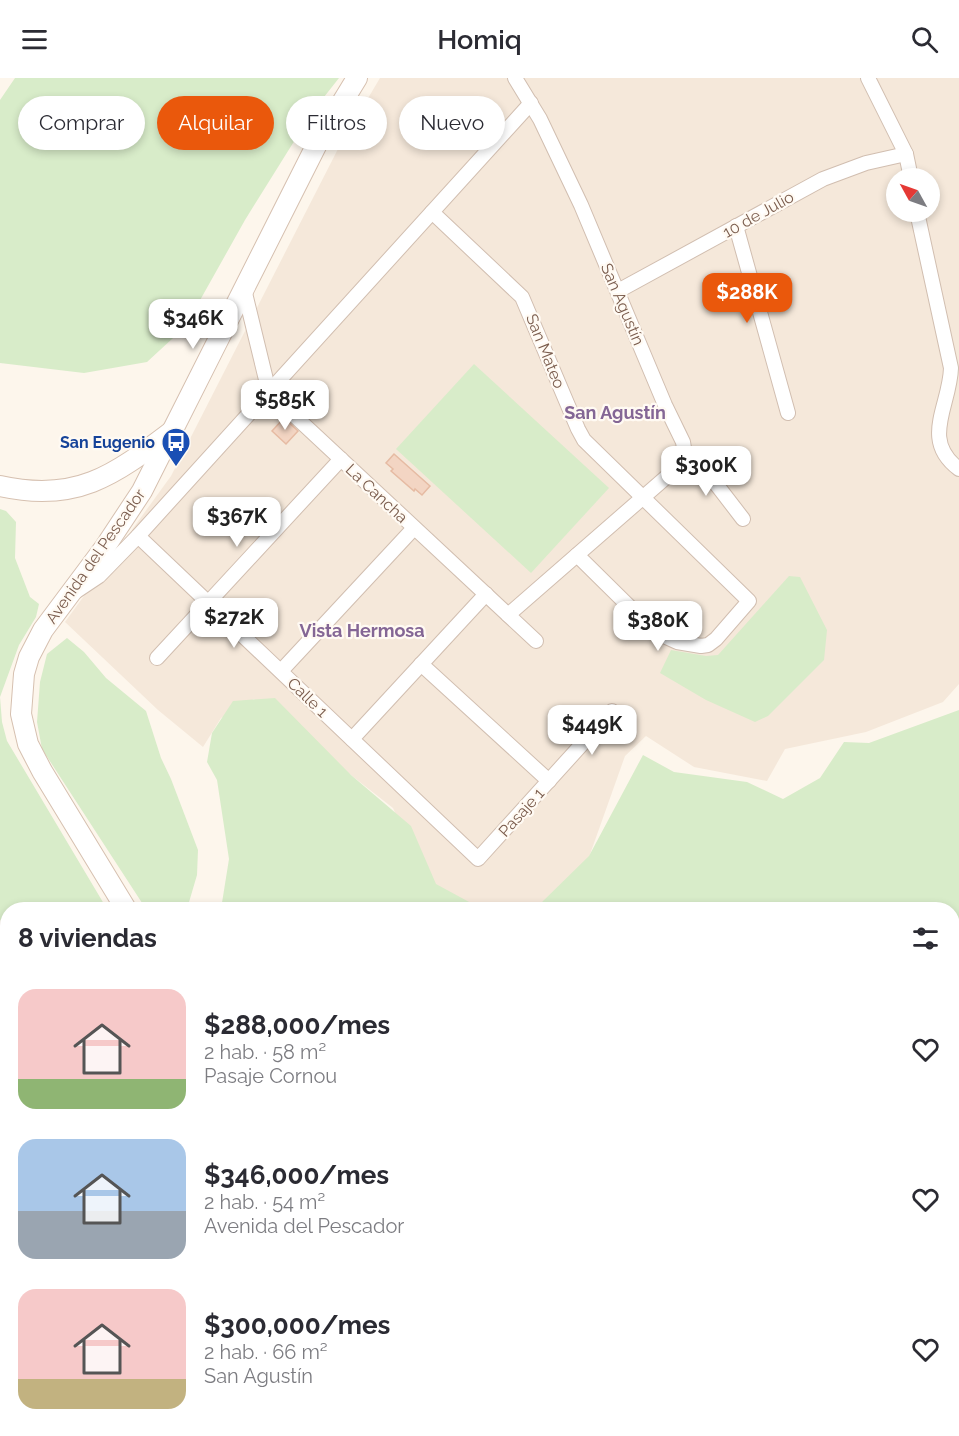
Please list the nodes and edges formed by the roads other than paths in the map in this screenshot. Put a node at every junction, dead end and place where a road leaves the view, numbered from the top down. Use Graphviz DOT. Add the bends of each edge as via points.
graph roads {
  1 [pos="357,78"];
  2 [pos="515,78"];
  3 [pos="869,78"];
  4 [pos="531,103"];
  5 [pos="906,153"];
  6 [pos="908,168"];
  7 [pos="432,212"];
  8 [pos="919,222"];
  9 [pos="736,226"];
  10 [pos="244,289"];
  11 [pos="618,291"];
  12 [pos="269,392"];
  13 [pos="788,413"];
  14 [pos="175,429"];
  15 [pos="685,454"];
  16 [pos="341,459"];
  17 [pos="959,469"];
  18 [pos="0,486"];
  19 [pos="643,498"];
  20 [pos="743,519"];
  21 [pos="414,528"];
  22 [pos="138,536"];
  23 [pos="577,555"];
  24 [pos="486,594"];
  25 [pos="67,596"];
  26 [pos="209,602"];
  27 [pos="507,615"];
  28 [pos="536,641"];
  29 [pos="157,658"];
  30 [pos="421,664"];
  31 [pos="281,671"];
  32 [pos="612,711"];
  33 [pos="352,739"];
  34 [pos="549,781"];
  35 [pos="478,859"];
  36 [pos="122,902"];
  1 -- 10 [label="main road, Avenida del Pescador" via="318,142"];
  2 -- 4 [label="street, San Agustín"];
  3 -- 5 [label="street"];
  4 -- 7 [label="street"];
  4 -- 11 [label="street, San Agustín"];
  5 -- 6 [label="street"];
  5 -- 9 [label="street, 10 de Julio" via="834,173"];
  7 -- 12 [label="street"];
  7 -- 19 [label="street, San Mateo" via="522,297 580,434"];
  8 -- 17 [label="street" via="951,368 940,418 940,447"];
  9 -- 11 [label="street, 10 de Julio"];
  9 -- 13 [label="street"];
  10 -- 12 [label="street"];
  10 -- 14 [label="main road, Avenida del Pescador"];
  11 -- 15 [label="street, San Agustín"];
  12 -- 16 [label="street, La Cancha"];
  12 -- 22 [label="street"];
  14 -- 18 [label="main road" via="122,468 93,482 45,491"];
  14 -- 25 [label="main road, Avenida del Pescador" via="142,491"];
  15 -- 19 [label="street" via="679,465"];
  15 -- 20 [label="street" via="703,467"];
  16 -- 21 [label="street, La Cancha"];
  16 -- 26 [label="street"];
  19 -- 23 [label="street"];
  19 -- 23 [label="street, San Mateo" via="749,601 713,642 701,646 677,642 655,632"];
  21 -- 24 [label="street, La Cancha"];
  21 -- 31 [label="street"];
  22 -- 25 [label="street" via="99,576"];
  22 -- 26 [label="street, Calle 1"];
  23 -- 27 [label="street"];
  24 -- 27 [label="street, La Cancha"];
  24 -- 30 [label="street"];
  25 -- 36 [label="main road, Avenida del Pescador" via="29,657 21,690 21,714 34,757"];
  26 -- 29 [label="street"];
  26 -- 31 [label="street, Calle 1"];
  27 -- 28 [label="street, La Cancha"];
  30 -- 33 [label="street"];
  30 -- 34 [label="street"];
  31 -- 33 [label="street, Calle 1"];
  32 -- 34 [label="street, Pasaje 1"];
  33 -- 35 [label="street, Calle 1"];
  34 -- 35 [label="street, Pasaje 1"];
}
